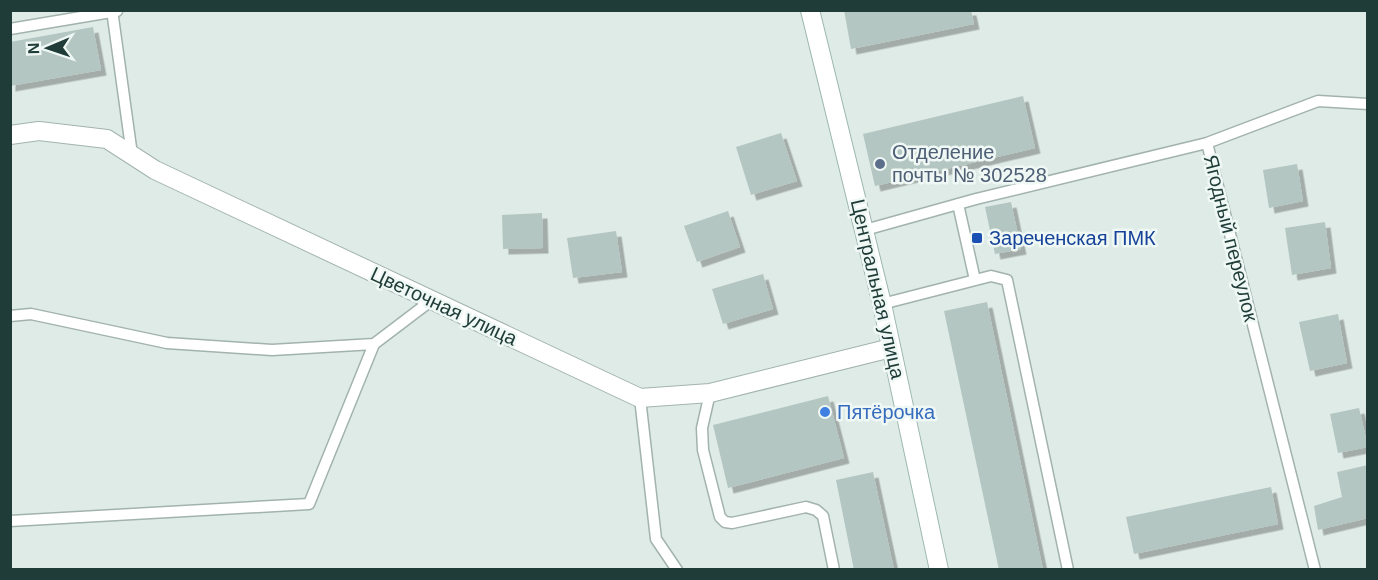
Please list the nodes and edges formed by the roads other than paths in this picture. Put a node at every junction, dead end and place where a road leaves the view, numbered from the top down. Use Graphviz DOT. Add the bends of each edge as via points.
graph roads {
  1 [pos="810,10"];
  2 [pos="114,11"];
  3 [pos="10,29"];
  4 [pos="1368,104"];
  5 [pos="10,135"];
  6 [pos="1207,143"];
  7 [pos="132,155"];
  8 [pos="958,204"];
  9 [pos="865,230"];
  10 [pos="975,280"];
  11 [pos="432,300"];
  12 [pos="882,304"];
  13 [pos="10,316"];
  14 [pos="374,344"];
  15 [pos="891,348"];
  16 [pos="710,393"];
  17 [pos="640,398"];
  18 [pos="10,521"];
  19 [pos="677,570"];
  20 [pos="834,570"];
  21 [pos="939,570"];
  22 [pos="1068,570"];
  23 [pos="1315,570"];
  1 -- 9 [label="street, Центральная улица"];
  2 -- 3 [label="lane"];
  2 -- 7 [label="lane"];
  4 -- 6 [label="lane" via="1318,101"];
  5 -- 7 [label="street, Цветочная улица" via="39,131 107,139"];
  6 -- 8 [label="lane, Ягодный переулок"];
  6 -- 23 [label="lane, Ягодный переулок"];
  7 -- 11 [label="street, Цветочная улица" via="155,170"];
  8 -- 9 [label="lane, Ягодный переулок"];
  8 -- 10 [label="lane"];
  9 -- 12 [label="street, Центральная улица"];
  10 -- 12 [label="lane"];
  10 -- 22 [label="lane" via="991,276 1007,280"];
  11 -- 14 [label="lane"];
  11 -- 17 [label="street, Цветочная улица"];
  12 -- 15 [label="street, Центральная улица"];
  13 -- 14 [label="lane" via="31,314 168,343 273,350"];
  14 -- 18 [label="lane" via="309,504"];
  15 -- 16 [label="street, Цветочная улица"];
  15 -- 21 [label="street, Центральная улица"];
  16 -- 17 [label="street, Цветочная улица"];
  16 -- 20 [label="lane" via="702,428 703,450 720,518 732,524 806,507 816,510 823,516"];
  17 -- 19 [label="lane" via="656,539"];
}
